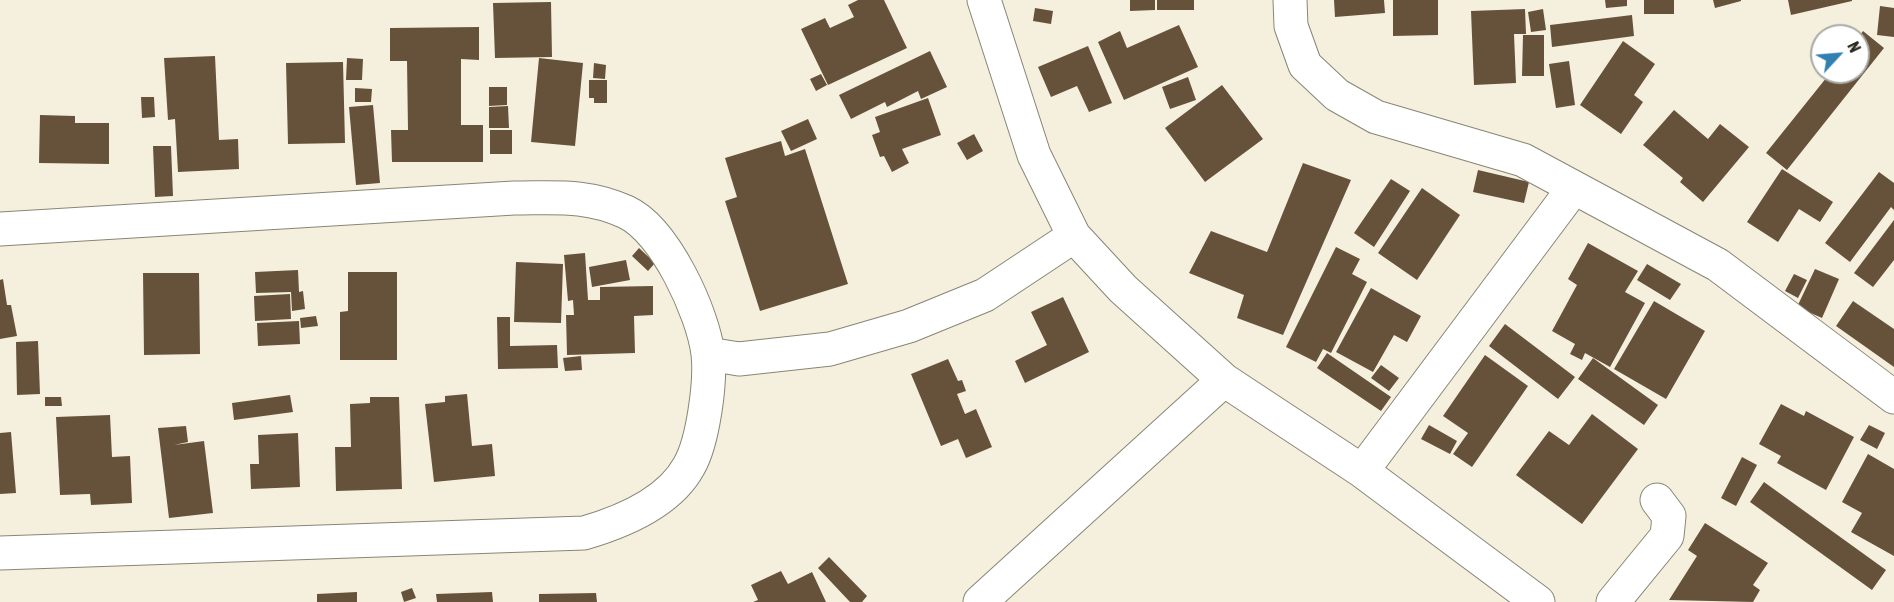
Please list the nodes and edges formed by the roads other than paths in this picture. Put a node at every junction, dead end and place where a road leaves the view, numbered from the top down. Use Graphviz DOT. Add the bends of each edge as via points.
graph roads {
  1 [pos="984,0"];
  2 [pos="1290,0"];
  3 [pos="1573,189"];
  4 [pos="0,229"];
  5 [pos="1074,236"];
  6 [pos="708,354"];
  7 [pos="1224,380"];
  8 [pos="1894,397"];
  9 [pos="1362,471"];
  10 [pos="1657,500"];
  11 [pos="0,553"];
  12 [pos="980,602"];
  13 [pos="1538,602"];
  14 [pos="1612,602"];
  1 -- 5 [label="street" via="1034,154"];
  2 -- 3 [label="street" via="1291,26 1305,65 1337,95 1376,117 1523,160"];
  3 -- 8 [label="street" via="1718,265"];
  3 -- 9 [label="street"];
  4 -- 6 [label="street" via="502,198 586,198 628,212 664,245 690,295"];
  5 -- 6 [label="street" via="985,295 909,326 830,349 739,359"];
  5 -- 7 [label="street" via="1123,289"];
  6 -- 11 [label="street" via="705,416 690,465 674,487 650,504 619,523 584,533"];
  7 -- 9 [label="street"];
  7 -- 12 [label="street"];
  9 -- 13 [label="street"];
  10 -- 14 [label="street" via="1669,516 1667,536"];
}
